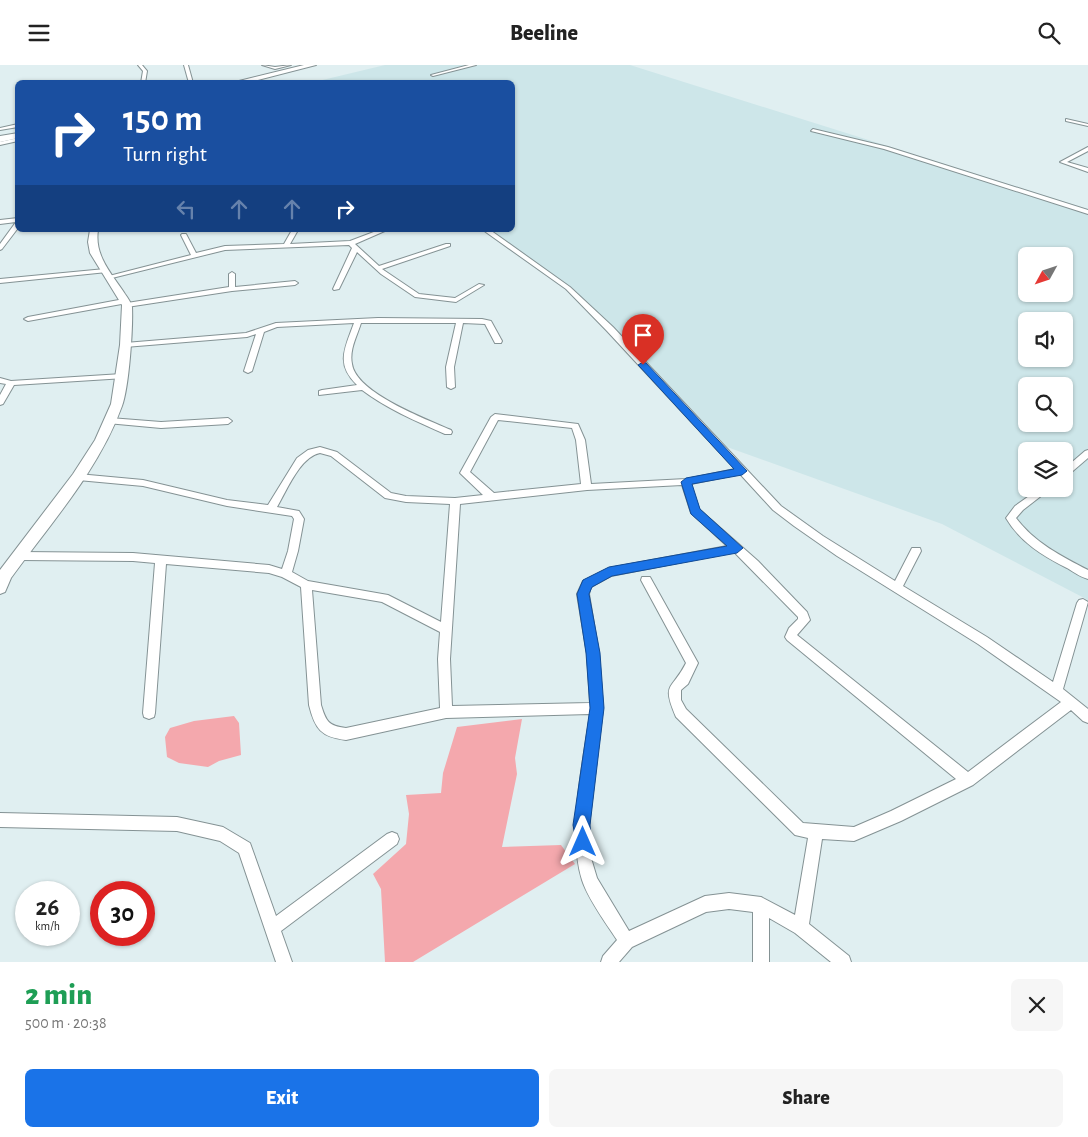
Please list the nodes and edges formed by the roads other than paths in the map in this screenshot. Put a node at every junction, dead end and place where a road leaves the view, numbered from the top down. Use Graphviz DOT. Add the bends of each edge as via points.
graph roads {
  1 [pos="140,65"];
  2 [pos="186,65"];
  3 [pos="264,65"];
  4 [pos="290,65"];
  5 [pos="474,65"];
  6 [pos="315,66"];
  7 [pos="433,75"];
  8 [pos="144,80"];
  9 [pos="190,80"];
  10 [pos="248,80"];
  11 [pos="261,80"];
  12 [pos="1068,120"];
  13 [pos="1088,125"];
  14 [pos="15,126"];
  15 [pos="0,129"];
  16 [pos="813,130"];
  17 [pos="15,131"];
  18 [pos="0,134"];
  19 [pos="15,136"];
  20 [pos="0,139"];
  21 [pos="15,140"];
  22 [pos="0,143"];
  23 [pos="1088,149"];
  24 [pos="1088,169"];
  25 [pos="1088,212"];
  26 [pos="0,222"];
  27 [pos="15,222"];
  28 [pos="15,226"];
  29 [pos="94,232"];
  30 [pos="295,232"];
  31 [pos="380,232"];
  32 [pos="489,232"];
  33 [pos="184,235"];
  34 [pos="286,245"];
  35 [pos="353,245"];
  36 [pos="448,245"];
  37 [pos="0,248"];
  38 [pos="194,255"];
  39 [pos="378,268"];
  40 [pos="232,273"];
  41 [pos="106,274"];
  42 [pos="0,281"];
  43 [pos="295,283"];
  44 [pos="481,285"];
  45 [pos="232,289"];
  46 [pos="336,289"];
  47 [pos="125,303"];
  48 [pos="28,319"];
  49 [pos="358,321"];
  50 [pos="460,321"];
  51 [pos="261,330"];
  52 [pos="498,341"];
  53 [pos="125,345"];
  54 [pos="248,371"];
  55 [pos="122,376"];
  56 [pos="0,380"];
  57 [pos="11,383"];
  58 [pos="364,387"];
  59 [pos="451,387"];
  60 [pos="322,393"];
  61 [pos="0,402"];
  62 [pos="110,421"];
  63 [pos="228,421"];
  64 [pos="448,432"];
  65 [pos="1088,453"];
  66 [pos="1073,466"];
  67 [pos="742,471"];
  68 [pos="78,477"];
  69 [pos="686,482"];
  70 [pos="587,487"];
  71 [pos="491,496"];
  72 [pos="1034,497"];
  73 [pos="455,501"];
  74 [pos="270,510"];
  75 [pos="737,548"];
  76 [pos="916,551"];
  77 [pos="20,556"];
  78 [pos="161,559"];
  79 [pos="286,574"];
  80 [pos="2,575"];
  81 [pos="1088,575"];
  82 [pos="646,580"];
  83 [pos="306,585"];
  84 [pos="897,587"];
  85 [pos="0,588"];
  86 [pos="1083,603"];
  87 [pos="446,631"];
  88 [pos="1056,691"];
  89 [pos="1071,702"];
  90 [pos="597,708"];
  91 [pos="446,712"];
  92 [pos="149,713"];
  93 [pos="1088,717"];
  94 [pos="968,780"];
  95 [pos="0,819"];
  96 [pos="816,833"];
  97 [pos="392,839"];
  98 [pos="761,905"];
  99 [pos="801,927"];
  100 [pos="273,928"];
  101 [pos="626,941"];
  102 [pos="284,962"];
  103 [pos="609,962"];
  104 [pos="761,962"];
  105 [pos="842,962"];
  1 -- 8 [label="street" via="145,71"];
  2 -- 9 [label="street"];
  3 -- 4 [label="street"];
  5 -- 7 [label="street"];
  6 -- 10 [label="highway"];
  6 -- 11 [label="highway"];
  12 -- 13 [label="street"];
  14 -- 15 [label="street"];
  16 -- 25 [label="street" via="886,148"];
  17 -- 18 [label="highway"];
  19 -- 20 [label="highway"];
  21 -- 22 [label="street"];
  23 -- 24 [label="street" via="1063,162"];
  26 -- 27 [label="street"];
  28 -- 37 [label="street"];
  29 -- 41 [label="street" via="94,253"];
  30 -- 34 [label="street"];
  31 -- 35 [label="street"];
  32 -- 67 [label="street" via="568,288"];
  33 -- 38 [label="street"];
  34 -- 35 [label="street"];
  34 -- 38 [label="street" via="247,246"];
  35 -- 39 [label="street"];
  35 -- 46 [label="street"];
  36 -- 39 [label="street"];
  38 -- 41 [label="street"];
  39 -- 44 [label="street" via="417,296 456,300"];
  40 -- 45 [label="street"];
  41 -- 42 [label="street"];
  41 -- 47 [label="street"];
  43 -- 45 [label="street"];
  45 -- 47 [label="street"];
  47 -- 48 [label="street"];
  47 -- 53 [label="street"];
  49 -- 50 [label="street"];
  49 -- 51 [label="street" via="276,325"];
  49 -- 58 [label="street" via="348,354 349,369"];
  50 -- 52 [label="street" via="488,323"];
  50 -- 59 [label="street" via="450,367"];
  51 -- 53 [label="street" via="247,335"];
  51 -- 54 [label="street"];
  53 -- 55 [label="street"];
  55 -- 57 [label="street"];
  55 -- 62 [label="street"];
  56 -- 57 [label="street"];
  57 -- 61 [label="street"];
  58 -- 60 [label="street"];
  58 -- 64 [label="street" via="402,411"];
  62 -- 63 [label="street" via="162,425"];
  62 -- 68 [label="street"];
  65 -- 66 [label="street"];
  67 -- 69 [label="street"];
  67 -- 84 [label="street" via="776,508 807,532"];
  68 -- 74 [label="street" via="143,483"];
  68 -- 77 [label="street"];
  69 -- 70 [label="street"];
  69 -- 75 [label="street" via="695,511"];
  70 -- 71 [label="street"];
  70 -- 71 [label="street" via="582,474 582,444 575,426 495,417 465,473"];
  71 -- 73 [label="street"];
  72 -- 81 [label="street" via="1010,519 1020,533 1038,547"];
  73 -- 74 [label="street" via="388,496 334,454 320,450 300,460"];
  73 -- 87 [label="street"];
  74 -- 79 [label="street" via="298,515"];
  75 -- 90 [label="street" via="609,572 587,584 583,594 593,653"];
  75 -- 94 [label="street" via="803,615 804,620 791,637"];
  76 -- 84 [label="street"];
  77 -- 78 [label="street"];
  77 -- 80 [label="street"];
  78 -- 79 [label="street" via="269,569"];
  78 -- 92 [label="street"];
  79 -- 83 [label="street"];
  80 -- 85 [label="street"];
  82 -- 96 [label="street" via="692,663 684,680 675,687 675,700 681,713 800,830"];
  83 -- 87 [label="street" via="384,598"];
  83 -- 91 [label="street" via="315,705 320,723 331,732 346,734"];
  84 -- 88 [label="street"];
  86 -- 88 [label="street"];
  87 -- 91 [label="street"];
  88 -- 89 [label="street"];
  89 -- 93 [label="street"];
  89 -- 94 [label="street"];
  90 -- 91 [label="street"];
  90 -- 101 [label="street" via="582,825 584,858 590,881"];
  94 -- 96 [label="street" via="854,834"];
  95 -- 100 [label="street" via="177,824 223,834 245,848"];
  96 -- 99 [label="street"];
  97 -- 100 [label="street"];
  98 -- 99 [label="street"];
  98 -- 101 [label="street" via="729,901 705,904"];
  98 -- 104 [label="street"];
  99 -- 105 [label="street"];
  100 -- 102 [label="street"];
  101 -- 103 [label="street"];
}
